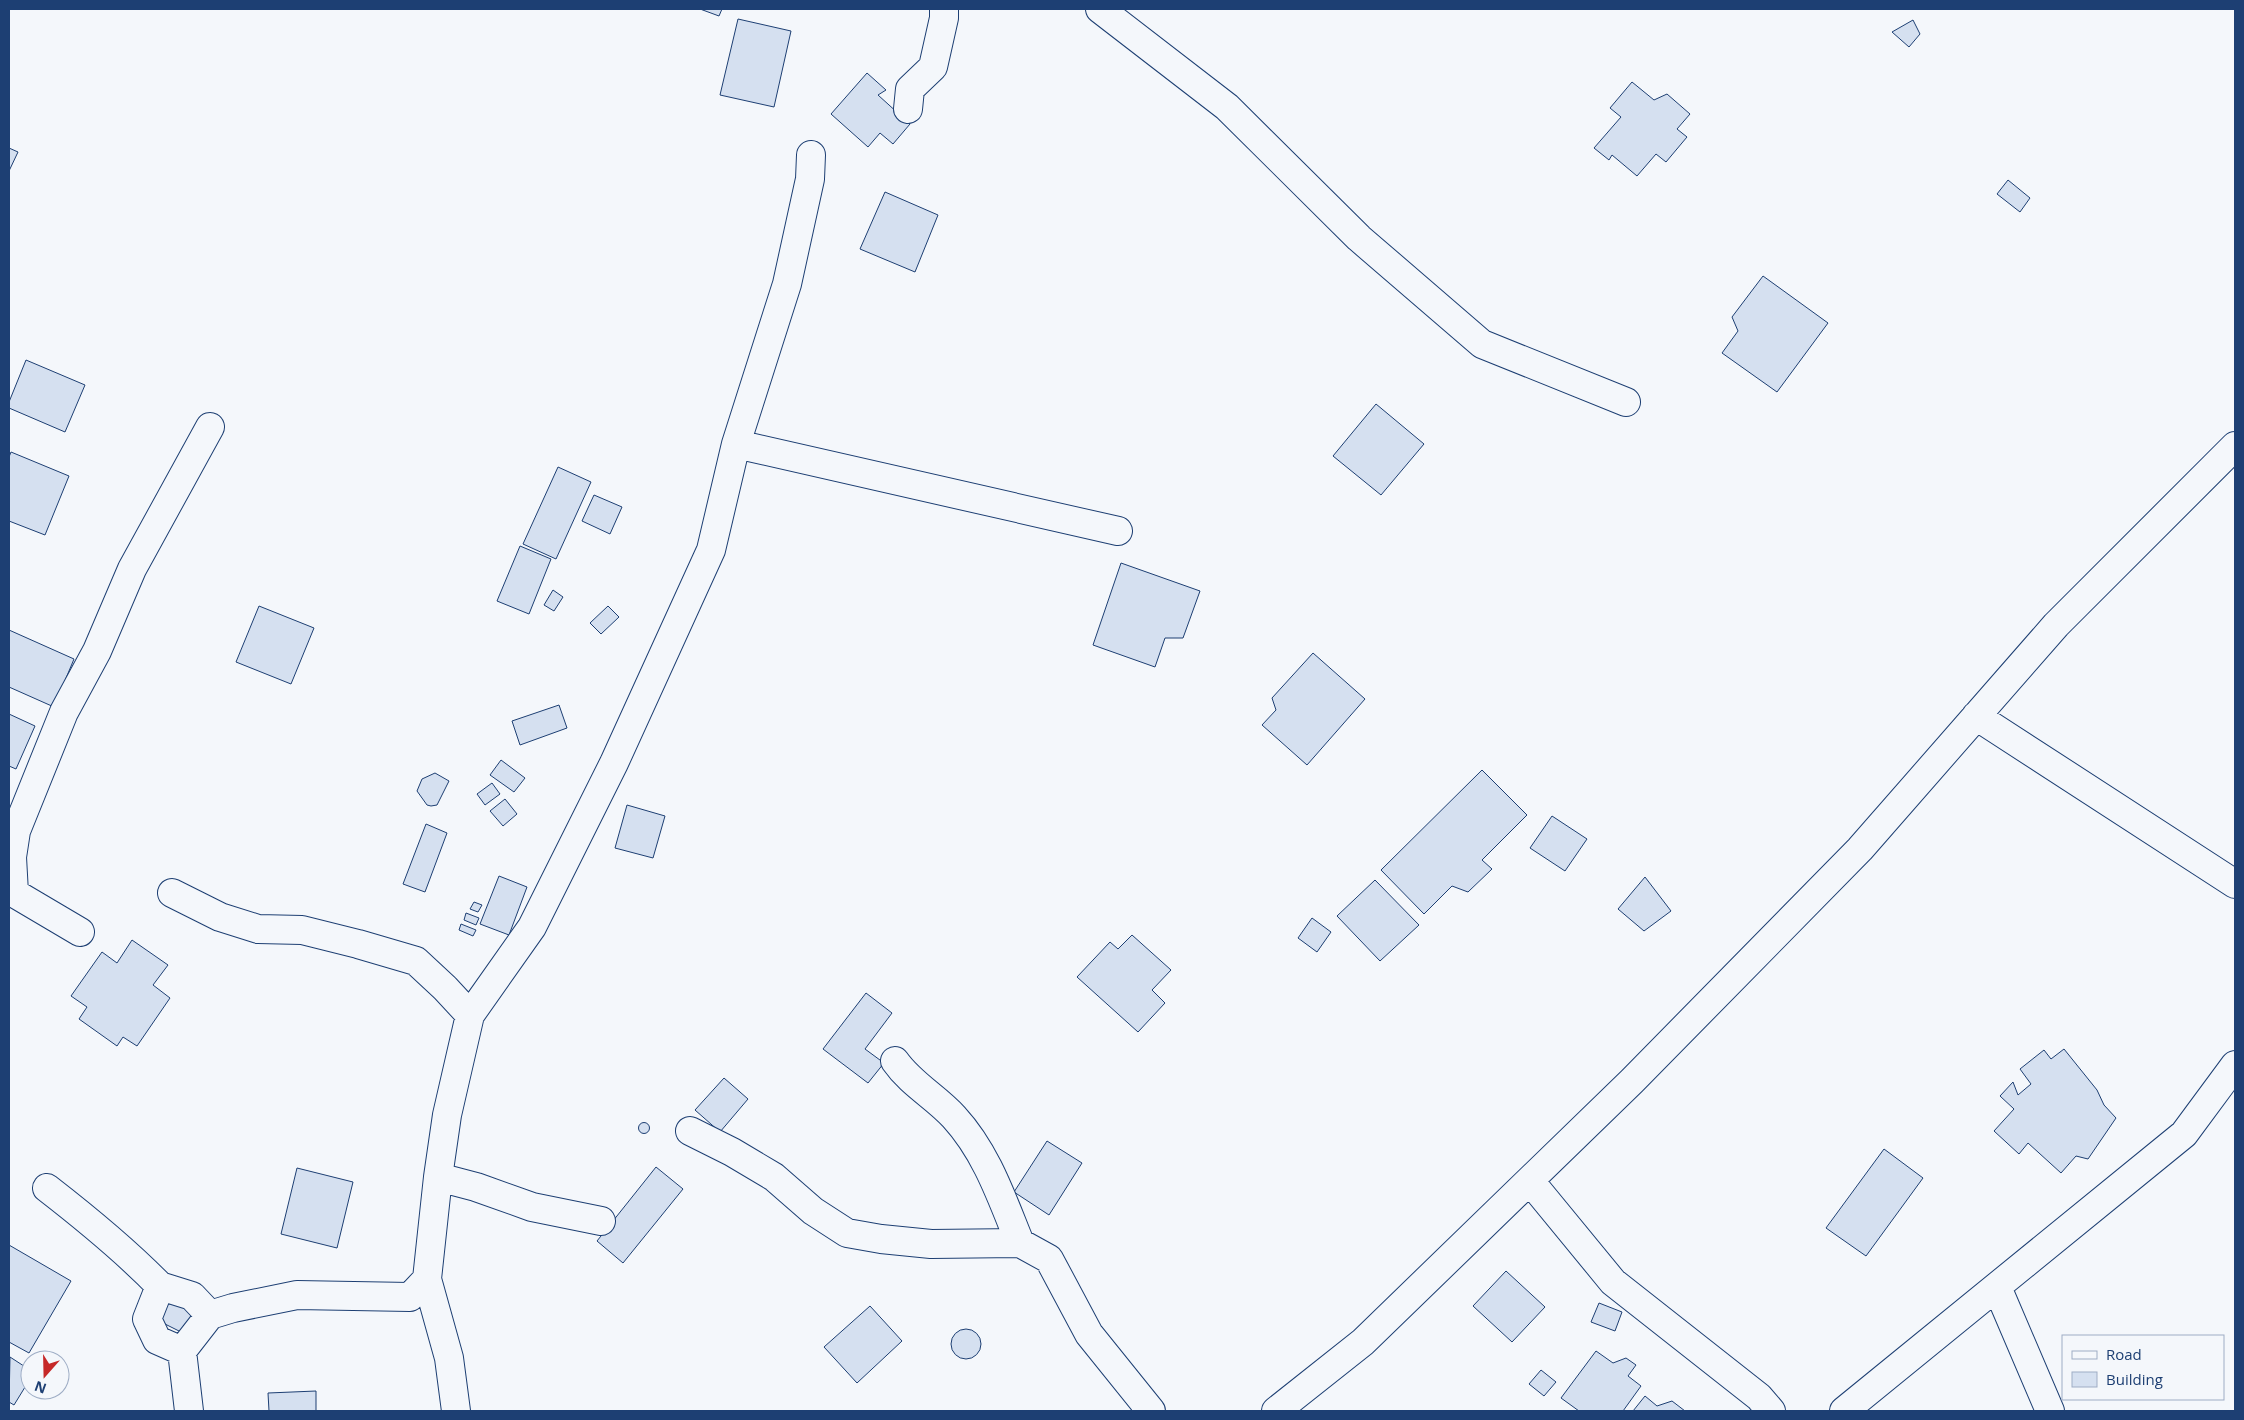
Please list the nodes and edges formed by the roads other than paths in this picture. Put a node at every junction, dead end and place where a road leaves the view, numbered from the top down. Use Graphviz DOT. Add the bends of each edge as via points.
graph roads {
  1 [pos="944,9"];
  2 [pos="1100,9"];
  3 [pos="908,109"];
  4 [pos="811,155"];
  5 [pos="1626,402"];
  6 [pos="210,427"];
  7 [pos="736,444"];
  8 [pos="2235,446"];
  9 [pos="1118,531"];
  10 [pos="1976,716"];
  11 [pos="10,859"];
  12 [pos="2235,884"];
  13 [pos="172,893"];
  14 [pos="80,932"];
  15 [pos="470,1015"];
  16 [pos="895,1062"];
  17 [pos="2235,1065"];
  18 [pos="690,1131"];
  19 [pos="438,1177"];
  20 [pos="1530,1181"];
  21 [pos="47,1188"];
  22 [pos="601,1221"];
  23 [pos="1020,1243"];
  24 [pos="428,1279"];
  25 [pos="160,1286"];
  26 [pos="1997,1287"];
  27 [pos="210,1315"];
  28 [pos="182,1351"];
  29 [pos="189,1411"];
  30 [pos="456,1411"];
  31 [pos="1151,1411"];
  32 [pos="1276,1411"];
  33 [pos="1771,1411"];
  34 [pos="1844,1411"];
  35 [pos="2050,1411"];
  1 -- 3 [label="street" via="933,67 910,89"];
  2 -- 5 [label="street" via="1227,107 1359,238 1482,344"];
  4 -- 7 [label="street" via="810,179 787,284"];
  6 -- 11 [label="street" via="132,569 97,651 64,712 16,831"];
  7 -- 9 [label="street"];
  7 -- 15 [label="street" via="711,550 654,678 532,927"];
  8 -- 10 [label="street" via="2056,625"];
  10 -- 12 [label="street"];
  10 -- 20 [label="street" via="1860,849"];
  11 -- 14 [label="street" via="14,893"];
  13 -- 15 [label="street" via="220,917 258,929 302,930 416,962"];
  15 -- 19 [label="street" via="447,1115"];
  16 -- 23 [label="street" via="904,1075 954,1116 984,1156"];
  17 -- 26 [label="street" via="2184,1134"];
  18 -- 23 [label="street" via="774,1177 813,1211 846,1233 931,1244"];
  19 -- 22 [label="street" via="532,1207"];
  19 -- 24 [label="street"];
  20 -- 32 [label="street" via="1363,1342"];
  20 -- 33 [label="street" via="1613,1282 1759,1396"];
  21 -- 25 [label="street" via="94,1224"];
  23 -- 31 [label="street" via="1049,1259 1089,1334"];
  24 -- 27 [label="street" via="410,1297 297,1295"];
  24 -- 30 [label="street" via="449,1358"];
  25 -- 27 [label="street" via="192,1296"];
  25 -- 28 [label="street" via="147,1319 157,1340"];
  26 -- 34 [label="street"];
  26 -- 35 [label="street"];
  27 -- 28 [label="street"];
  28 -- 29 [label="street"];
}
